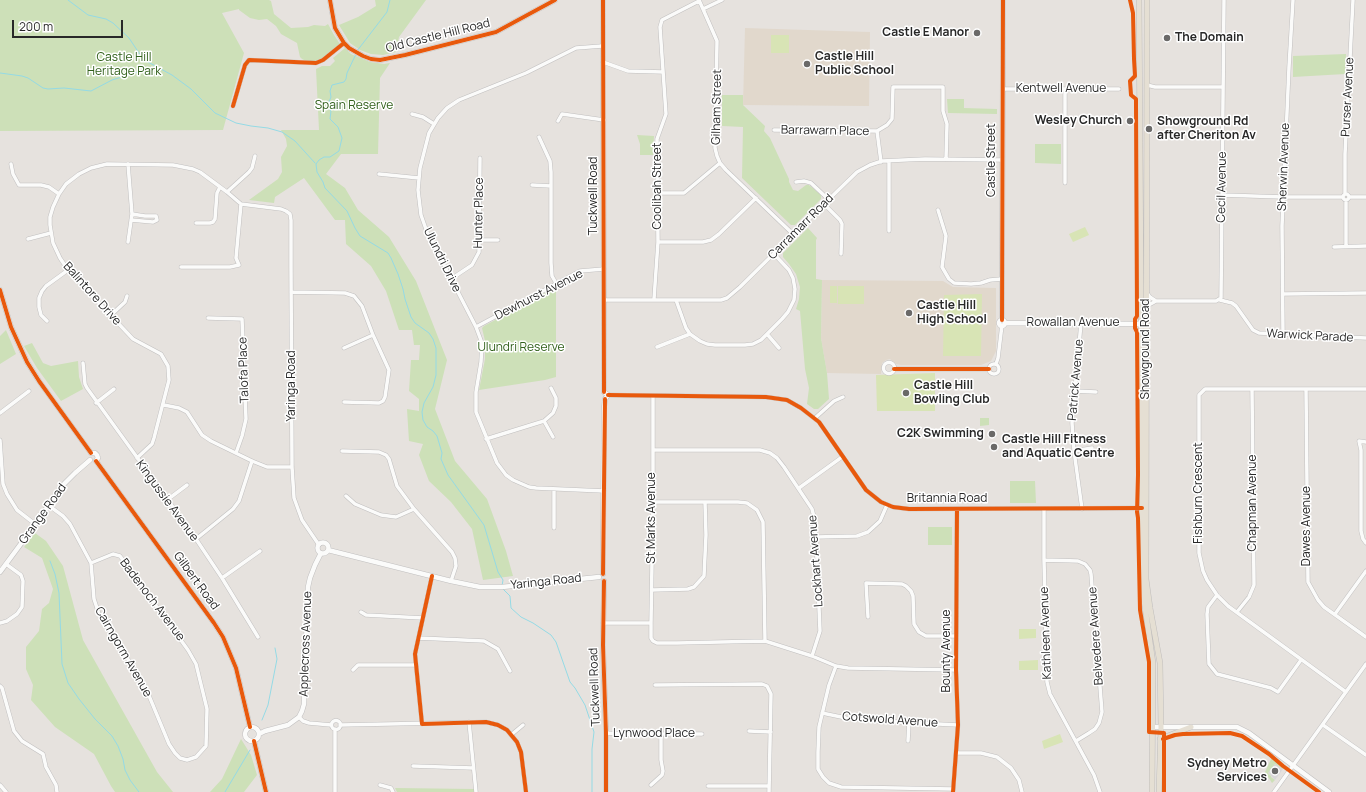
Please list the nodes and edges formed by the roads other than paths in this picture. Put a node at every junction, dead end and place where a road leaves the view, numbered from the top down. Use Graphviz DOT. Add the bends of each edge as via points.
graph roads {
  1 [pos="330,0"];
  2 [pos="555,0"];
  3 [pos="602,0"];
  4 [pos="699,0"];
  5 [pos="722,0"];
  6 [pos="1003,0"];
  7 [pos="1139,0"];
  8 [pos="1146,0"];
  9 [pos="1224,0"];
  10 [pos="1293,0"];
  11 [pos="1353,0"];
  12 [pos="703,8"];
  13 [pos="344,43"];
  14 [pos="602,46"];
  15 [pos="603,62"];
  16 [pos="663,72"];
  17 [pos="1147,85"];
  18 [pos="1155,87"];
  19 [pos="1223,88"];
  20 [pos="1003,89"];
  21 [pos="1119,89"];
  22 [pos="1065,90"];
  23 [pos="1147,92"];
  24 [pos="1140,97"];
  25 [pos="233,106"];
  26 [pos="412,114"];
  27 [pos="604,120"];
  28 [pos="558,121"];
  29 [pos="434,124"];
  30 [pos="774,130"];
  31 [pos="877,131"];
  32 [pos="539,138"];
  33 [pos="255,156"];
  34 [pos="480,158"];
  35 [pos="946,159"];
  36 [pos="1002,160"];
  37 [pos="889,161"];
  38 [pos="881,162"];
  39 [pos="720,163"];
  40 [pos="12,164"];
  41 [pos="128,164"];
  42 [pos="379,174"];
  43 [pos="419,178"];
  44 [pos="796,182"];
  45 [pos="1065,184"];
  46 [pos="532,185"];
  47 [pos="551,186"];
  48 [pos="220,187"];
  49 [pos="227,192"];
  50 [pos="59,194"];
  51 [pos="658,194"];
  52 [pos="1222,195"];
  53 [pos="1283,197"];
  54 [pos="1346,197"];
  55 [pos="1366,197"];
  56 [pos="756,198"];
  57 [pos="828,199"];
  58 [pos="241,204"];
  59 [pos="824,204"];
  60 [pos="938,210"];
  61 [pos="132,214"];
  62 [pos="131,220"];
  63 [pos="196,224"];
  64 [pos="889,231"];
  65 [pos="51,233"];
  66 [pos="793,234"];
  67 [pos="28,239"];
  68 [pos="480,240"];
  69 [pos="498,240"];
  70 [pos="128,242"];
  71 [pos="658,242"];
  72 [pos="1346,246"];
  73 [pos="1366,246"];
  74 [pos="1334,247"];
  75 [pos="774,254"];
  76 [pos="841,254"];
  77 [pos="181,267"];
  78 [pos="604,269"];
  79 [pos="68,270"];
  80 [pos="451,278"];
  81 [pos="1002,279"];
  82 [pos="556,283"];
  83 [pos="0,290"];
  84 [pos="291,292"];
  85 [pos="1147,292"];
  86 [pos="1366,293"];
  87 [pos="1283,294"];
  88 [pos="127,296"];
  89 [pos="654,299"];
  90 [pos="604,300"];
  91 [pos="676,300"];
  92 [pos="1220,300"];
  93 [pos="1,301"];
  94 [pos="1156,301"];
  95 [pos="1147,306"];
  96 [pos="110,316"];
  97 [pos="208,318"];
  98 [pos="47,321"];
  99 [pos="1003,323"];
  100 [pos="1081,323"];
  101 [pos="1144,324"];
  102 [pos="476,327"];
  103 [pos="690,334"];
  104 [pos="767,334"];
  105 [pos="1283,335"];
  106 [pos="373,336"];
  107 [pos="1366,338"];
  108 [pos="657,347"];
  109 [pos="344,348"];
  110 [pos="780,348"];
  111 [pos="83,363"];
  112 [pos="996,364"];
  113 [pos="894,369"];
  114 [pos="989,369"];
  115 [pos="552,388"];
  116 [pos="114,389"];
  117 [pos="1306,389"];
  118 [pos="1366,389"];
  119 [pos="1252,390"];
  120 [pos="29,391"];
  121 [pos="1074,391"];
  122 [pos="1096,392"];
  123 [pos="606,395"];
  124 [pos="653,396"];
  125 [pos="843,397"];
  126 [pos="344,402"];
  127 [pos="96,403"];
  128 [pos="164,405"];
  129 [pos="0,413"];
  130 [pos="815,418"];
  131 [pos="544,421"];
  132 [pos="553,437"];
  133 [pos="486,439"];
  134 [pos="0,440"];
  135 [pos="1366,442"];
  136 [pos="1092,448"];
  137 [pos="653,450"];
  138 [pos="342,451"];
  139 [pos="1074,451"];
  140 [pos="91,453"];
  141 [pos="236,453"];
  142 [pos="842,457"];
  143 [pos="137,458"];
  144 [pos="90,460"];
  145 [pos="96,460"];
  146 [pos="252,461"];
  147 [pos="292,467"];
  148 [pos="2,484"];
  149 [pos="187,485"];
  150 [pos="799,488"];
  151 [pos="554,489"];
  152 [pos="604,491"];
  153 [pos="346,496"];
  154 [pos="167,500"];
  155 [pos="653,502"];
  156 [pos="705,502"];
  157 [pos="48,505"];
  158 [pos="887,505"];
  159 [pos="414,508"];
  160 [pos="1142,508"];
  161 [pos="957,509"];
  162 [pos="1044,509"];
  163 [pos="1082,509"];
  164 [pos="35,524"];
  165 [pos="554,528"];
  166 [pos="868,532"];
  167 [pos="816,537"];
  168 [pos="871,537"];
  169 [pos="196,539"];
  170 [pos="1366,543"];
  171 [pos="319,545"];
  172 [pos="328,550"];
  173 [pos="260,551"];
  174 [pos="321,553"];
  175 [pos="1044,560"];
  176 [pos="90,563"];
  177 [pos="6,564"];
  178 [pos="1366,570"];
  179 [pos="0,572"];
  180 [pos="601,575"];
  181 [pos="432,576"];
  182 [pos="222,578"];
  183 [pos="451,581"];
  184 [pos="652,590"];
  185 [pos="1217,595"];
  186 [pos="361,612"];
  187 [pos="1237,612"];
  188 [pos="1335,614"];
  189 [pos="868,616"];
  190 [pos="423,618"];
  191 [pos="0,623"];
  192 [pos="603,623"];
  193 [pos="651,623"];
  194 [pos="956,636"];
  195 [pos="258,637"];
  196 [pos="1366,637"];
  197 [pos="419,638"];
  198 [pos="765,641"];
  199 [pos="812,656"];
  200 [pos="1301,660"];
  201 [pos="1366,664"];
  202 [pos="416,665"];
  203 [pos="836,666"];
  204 [pos="353,670"];
  205 [pos="956,670"];
  206 [pos="510,671"];
  207 [pos="655,684"];
  208 [pos="1,687"];
  209 [pos="1346,692"];
  210 [pos="207,705"];
  211 [pos="822,713"];
  212 [pos="298,717"];
  213 [pos="469,722"];
  214 [pos="909,722"];
  215 [pos="422,724"];
  216 [pos="331,725"];
  217 [pos="340,725"];
  218 [pos="523,725"];
  219 [pos="958,725"];
  220 [pos="1323,725"];
  221 [pos="250,727"];
  222 [pos="1152,727"];
  223 [pos="1161,727"];
  224 [pos="1191,727"];
  225 [pos="335,729"];
  226 [pos="749,731"];
  227 [pos="771,732"];
  228 [pos="606,733"];
  229 [pos="259,734"];
  230 [pos="661,734"];
  231 [pos="702,734"];
  232 [pos="511,735"];
  233 [pos="1160,739"];
  234 [pos="254,741"];
  235 [pos="908,741"];
  236 [pos="1076,741"];
  237 [pos="956,753"];
  238 [pos="1366,755"];
  239 [pos="413,766"];
  240 [pos="1293,766"];
  241 [pos="473,768"];
  242 [pos="0,785"];
  243 [pos="380,785"];
  244 [pos="651,785"];
  245 [pos="708,786"];
  246 [pos="769,786"];
  247 [pos="953,791"];
  248 [pos="1275,791"];
  249 [pos="6,792"];
  250 [pos="57,792"];
  251 [pos="266,792"];
  252 [pos="335,792"];
  253 [pos="393,792"];
  254 [pos="476,792"];
  255 [pos="526,792"];
  256 [pos="606,792"];
  257 [pos="769,792"];
  258 [pos="1022,792"];
  259 [pos="1100,792"];
  260 [pos="1152,792"];
  261 [pos="1158,792"];
  262 [pos="1280,792"];
  263 [pos="1329,792"];
  1 -- 13 [label="street, Old Castle Hill Road" via="335,28"];
  2 -- 13 [label="street, Old Castle Hill Road" via="496,32 390,59 371,59"];
  3 -- 14 [label="street, Tuckwell Road"];
  4 -- 12 [label="street, Gilham Street"];
  4 -- 16 [label="street, Coolibah Street" via="662,20 660,28"];
  5 -- 12 [label="street"];
  6 -- 20 [label="street, Castle Street"];
  7 -- 24 [label="main road, Showground Road"];
  8 -- 17 [label="main road, Showground Road"];
  9 -- 19 [label="street, Cecil Avenue"];
  10 -- 53 [label="street, Sherwin Avenue"];
  11 -- 54 [label="street, Purser Avenue"];
  12 -- 39 [label="street, Gilham Street" via="717,41 716,148"];
  13 -- 25 [label="street" via="316,63 250,60 245,65"];
  14 -- 15 [label="street, Tuckwell Road"];
  14 -- 29 [label="street, Ulundri Drive" via="576,48 526,73 460,100 447,108"];
  15 -- 16 [label="street" via="628,71"];
  15 -- 27 [label="street, Tuckwell Road"];
  16 -- 51 [label="street, Coolibah Street" via="666,114 657,139"];
  17 -- 18 [label="street"];
  17 -- 23 [label="main road, Showground Road"];
  17 -- 24 [label="main road"];
  18 -- 19 [label="street"];
  18 -- 23 [label="street"];
  19 -- 52 [label="street, Cecil Avenue"];
  20 -- 22 [label="street, Kentwell Avenue"];
  20 -- 36 [label="street, Castle Street"];
  21 -- 22 [label="street, Kentwell Avenue"];
  22 -- 45 [label="street"];
  23 -- 85 [label="main road, Showground Road"];
  24 -- 101 [label="main road, Showground Road"];
  26 -- 29 [label="street"];
  27 -- 28 [label="street" via="562,114"];
  27 -- 78 [label="street, Tuckwell Road"];
  29 -- 43 [label="street, Ulundri Drive" via="428,137"];
  30 -- 31 [label="street, Barrawarn Place"];
  31 -- 35 [label="street" via="892,120 893,87 943,87 943,111 947,124"];
  31 -- 38 [label="street"];
  32 -- 47 [label="street" via="550,161"];
  33 -- 49 [label="street" via="249,172"];
  34 -- 68 [label="street, Hunter Place"];
  35 -- 36 [label="street, Carramarr Road"];
  35 -- 37 [label="street, Carramarr Road"];
  36 -- 81 [label="street, Castle Street"];
  37 -- 38 [label="street, Carramarr Road"];
  37 -- 64 [label="street"];
  38 -- 57 [label="street, Carramarr Road" via="857,172"];
  39 -- 51 [label="street" via="684,194"];
  39 -- 56 [label="street, Gilham Street"];
  40 -- 50 [label="street" via="13,174 19,186 41,185"];
  41 -- 48 [label="street, Balintore Drive" via="173,165 193,169"];
  41 -- 50 [label="street, Balintore Drive" via="107,164 91,168 78,174"];
  41 -- 61 [label="street"];
  42 -- 43 [label="street"];
  43 -- 80 [label="street, Ulundri Drive" via="419,202 424,224"];
  44 -- 57 [label="street" via="811,183"];
  46 -- 47 [label="street"];
  47 -- 82 [label="street" via="551,270"];
  48 -- 49 [label="street, Balintore Drive"];
  48 -- 63 [label="street" via="217,193 215,219 210,223"];
  49 -- 58 [label="street, Balintore Drive"];
  50 -- 65 [label="street, Balintore Drive" via="50,217"];
  51 -- 71 [label="street, Coolibah Street"];
  52 -- 53 [label="street"];
  52 -- 92 [label="street, Cecil Avenue"];
  53 -- 54 [label="street"];
  53 -- 87 [label="street, Sherwin Avenue"];
  54 -- 55 [label="street"];
  54 -- 72 [label="street, Purser Avenue"];
  56 -- 66 [label="street, Gilham Street"];
  56 -- 71 [label="street" via="711,240"];
  57 -- 59 [label="street, Carramarr Road"];
  58 -- 77 [label="street" via="236,258 239,265"];
  58 -- 84 [label="street, Yaringa Road" via="286,211 290,214"];
  59 -- 66 [label="street, Carramarr Road"];
  59 -- 76 [label="street" via="842,224"];
  60 -- 81 [label="street" via="946,236 942,267 949,279 954,283 971,284"];
  61 -- 62 [label="street"];
  61 -- 62 [label="street" via="156,216 157,220"];
  62 -- 70 [label="street"];
  65 -- 67 [label="street"];
  65 -- 79 [label="street, Balintore Drive" via="56,250"];
  66 -- 75 [label="street, Carramarr Road"];
  68 -- 69 [label="street"];
  68 -- 80 [label="street, Hunter Place" via="479,252 472,265"];
  71 -- 89 [label="street, Coolibah Street"];
  72 -- 73 [label="street"];
  72 -- 74 [label="street"];
  75 -- 91 [label="street, Carramarr Road" via="727,298"];
  75 -- 104 [label="street" via="789,270 795,289 794,300 788,312"];
  78 -- 82 [label="street, Dewhurst Avenue" via="580,271"];
  78 -- 90 [label="street, Tuckwell Road"];
  79 -- 96 [label="street, Balintore Drive"];
  79 -- 98 [label="street" via="46,286 39,298 41,315"];
  80 -- 102 [label="street, Ulundri Drive"];
  81 -- 99 [label="street, Castle Street"];
  82 -- 102 [label="street, Dewhurst Avenue"];
  83 -- 93 [label="street"];
  84 -- 106 [label="street" via="333,292 354,296 362,306"];
  84 -- 147 [label="street, Yaringa Road"];
  85 -- 94 [label="street"];
  85 -- 95 [label="main road, Showground Road"];
  86 -- 87 [label="street"];
  87 -- 105 [label="street, Sherwin Avenue"];
  88 -- 96 [label="street" via="125,302"];
  89 -- 90 [label="street, Carramarr Road"];
  89 -- 91 [label="street, Carramarr Road"];
  90 -- 123 [label="street, Tuckwell Road"];
  91 -- 103 [label="street"];
  92 -- 94 [label="street"];
  92 -- 105 [label="street, Warwick Parade" via="1236,306 1256,332"];
  93 -- 140 [label="street" via="26,362"];
  94 -- 95 [label="street"];
  95 -- 101 [label="main road, Showground Road"];
  96 -- 128 [label="street, Balintore Drive" via="134,339 165,360 170,372"];
  97 -- 141 [label="street, Talofa Place" via="242,319 246,419"];
  99 -- 100 [label="street, Rowallan Avenue"];
  99 -- 112 [label="street, Castle Street"];
  100 -- 101 [label="street, Rowallan Avenue"];
  100 -- 121 [label="street, Patrick Avenue"];
  101 -- 160 [label="main road, Showground Road"];
  101 -- 223 [label="main road, Showground Road" via="1146,579 1160,663"];
  102 -- 133 [label="street, Ulundri Drive" via="482,343 475,403"];
  103 -- 104 [label="street" via="707,344 745,345 753,344"];
  103 -- 108 [label="street"];
  104 -- 110 [label="street"];
  105 -- 107 [label="street, Warwick Parade"];
  106 -- 109 [label="street"];
  106 -- 126 [label="street" via="389,370 386,397 379,403"];
  111 -- 127 [label="street, Kingussie Avenue" via="85,384"];
  112 -- 114 [label="street" via="991,365"];
  112 -- 114 [label="street" via="999,368 996,373 991,373"];
  113 -- 114 [label="street"];
  115 -- 131 [label="street" via="556,396 556,406 553,413"];
  116 -- 127 [label="street"];
  117 -- 118 [label="street, Fishburn Crescent"];
  117 -- 119 [label="street, Fishburn Crescent"];
  117 -- 188 [label="street, Dawes Avenue" via="1308,582 1318,600"];
  119 -- 185 [label="street, Fishburn Crescent" via="1205,389 1199,395 1200,553 1203,571"];
  119 -- 187 [label="street, Chapman Avenue" via="1254,585 1249,597"];
  120 -- 129 [label="street"];
  121 -- 122 [label="street"];
  121 -- 139 [label="street, Patrick Avenue"];
  123 -- 124 [label="street, Britannia Road"];
  123 -- 152 [label="street, Tuckwell Road"];
  124 -- 130 [label="street, Britannia Road" via="771,397 791,402"];
  124 -- 137 [label="street, St Marks Avenue"];
  125 -- 130 [label="street" via="834,401"];
  127 -- 143 [label="street, Kingussie Avenue"];
  128 -- 141 [label="street" via="187,412 202,435"];
  128 -- 143 [label="street, Balintore Drive" via="152,444"];
  130 -- 142 [label="street, Britannia Road"];
  131 -- 132 [label="street"];
  131 -- 133 [label="street"];
  133 -- 151 [label="street, Ulundri Drive" via="497,463 506,475 529,487"];
  134 -- 148 [label="street"];
  135 -- 170 [label="street" via="1359,441 1361,531"];
  136 -- 139 [label="street"];
  137 -- 150 [label="street, Lockhart Avenue" via="760,450 777,458"];
  137 -- 155 [label="street, St Marks Avenue"];
  138 -- 159 [label="street" via="379,452 386,455 397,486"];
  139 -- 163 [label="street, Patrick Avenue"];
  140 -- 144 [label="street"];
  140 -- 145 [label="street" via="97,455"];
  141 -- 146 [label="street"];
  142 -- 150 [label="street"];
  142 -- 158 [label="street, Britannia Road" via="866,490"];
  143 -- 154 [label="street, Kingussie Avenue"];
  144 -- 145 [label="street"];
  144 -- 157 [label="street, Grange Road" via="63,485"];
  145 -- 221 [label="street, Gilbert Road" via="223,637 236,668"];
  146 -- 147 [label="street" via="267,467"];
  146 -- 169 [label="street" via="234,509"];
  147 -- 171 [label="street, Yaringa Road" via="294,498 302,520"];
  148 -- 164 [label="street" via="22,515"];
  149 -- 154 [label="street"];
  150 -- 167 [label="street, Lockhart Avenue" via="812,509"];
  151 -- 152 [label="street, Ulundri Drive"];
  151 -- 165 [label="street"];
  152 -- 180 [label="street, Tuckwell Road"];
  153 -- 159 [label="street" via="355,504 381,515 396,517"];
  154 -- 169 [label="street, Kingussie Avenue"];
  155 -- 156 [label="street"];
  155 -- 184 [label="street, St Marks Avenue"];
  156 -- 184 [label="street" via="704,576 688,590"];
  156 -- 198 [label="street" via="747,503 761,515"];
  157 -- 164 [label="street, Grange Road"];
  157 -- 176 [label="street, Cairngorm Avenue" via="70,524"];
  158 -- 161 [label="street, Britannia Road" via="909,509"];
  158 -- 166 [label="street" via="880,521"];
  159 -- 183 [label="street" via="452,552 456,566"];
  160 -- 163 [label="street, Britannia Road"];
  160 -- 222 [label="main road, Showground Road" via="1143,593 1153,664"];
  161 -- 162 [label="street, Britannia Road"];
  161 -- 194 [label="street, Bounty Avenue"];
  162 -- 163 [label="street, Britannia Road"];
  162 -- 175 [label="street, Kathleen Avenue"];
  164 -- 177 [label="street, Grange Road"];
  166 -- 167 [label="street" via="857,536"];
  166 -- 168 [label="street"];
  167 -- 199 [label="street, Lockhart Avenue" via="820,631"];
  169 -- 182 [label="street, Kingussie Avenue"];
  171 -- 172 [label="street" via="324,542 328,545"];
  171 -- 174 [label="street"];
  172 -- 174 [label="street" via="327,553"];
  172 -- 181 [label="street, Yaringa Road"];
  173 -- 182 [label="street"];
  174 -- 212 [label="street, Applecross Avenue" via="308,586 304,704"];
  175 -- 236 [label="street, Kathleen Avenue" via="1047,682 1050,694"];
  175 -- 236 [label="street, Belvedere Avenue" via="1078,561 1087,566 1091,574 1102,712 1095,729"];
  176 -- 210 [label="street, Badenoch Avenue" via="113,554 120,556 188,650 196,664"];
  176 -- 210 [label="street, Cairngorm Avenue" via="94,599 99,614 142,680 166,737 180,758 194,758 206,746"];
  177 -- 179 [label="street, Grange Road"];
  177 -- 191 [label="street" via="21,575 22,607 17,614"];
  178 -- 188 [label="street"];
  180 -- 183 [label="street, Yaringa Road" via="490,587"];
  180 -- 192 [label="street, Tuckwell Road" via="606,578"];
  181 -- 183 [label="street, Yaringa Road"];
  181 -- 190 [label="street"];
  182 -- 195 [label="street, Kingussie Avenue"];
  184 -- 193 [label="street, St Marks Avenue"];
  185 -- 187 [label="street, Fishburn Crescent"];
  185 -- 200 [label="street" via="1208,607 1207,614 1209,664 1217,674 1278,692"];
  186 -- 190 [label="street" via="366,615"];
  187 -- 200 [label="street, Fishburn Crescent"];
  188 -- 196 [label="street, Dawes Avenue"];
  189 -- 194 [label="street" via="866,583 902,584 913,596 914,624 919,632 926,636"];
  190 -- 197 [label="street"];
  192 -- 193 [label="street"];
  192 -- 228 [label="street, Tuckwell Road"];
  193 -- 198 [label="street, St Marks Avenue" via="652,640 657,643"];
  194 -- 205 [label="street, Bounty Avenue"];
  197 -- 202 [label="street"];
  197 -- 206 [label="street" via="484,641 498,649"];
  198 -- 199 [label="street"];
  199 -- 203 [label="street"];
  200 -- 209 [label="street, Fishburn Crescent"];
  201 -- 209 [label="street"];
  202 -- 204 [label="street" via="358,665"];
  202 -- 215 [label="street"];
  203 -- 205 [label="street"];
  203 -- 211 [label="street"];
  205 -- 219 [label="street, Bounty Avenue"];
  207 -- 227 [label="street" via="767,686 771,694"];
  208 -- 250 [label="street" via="14,731 22,741 43,754"];
  209 -- 220 [label="street"];
  211 -- 214 [label="street, Cotswold Avenue" via="846,718"];
  211 -- 247 [label="street" via="818,769 829,783 841,787"];
  212 -- 216 [label="street" via="309,723"];
  212 -- 229 [label="street" via="288,725"];
  213 -- 215 [label="street"];
  213 -- 232 [label="street" via="498,725"];
  213 -- 241 [label="street"];
  214 -- 219 [label="street, Cotswold Avenue"];
  214 -- 235 [label="street"];
  215 -- 217 [label="street"];
  216 -- 217 [label="street" via="333,721 339,722"];
  216 -- 225 [label="street"];
  217 -- 225 [label="street"];
  218 -- 232 [label="street"];
  219 -- 237 [label="street, Bounty Avenue"];
  220 -- 238 [label="street"];
  220 -- 240 [label="street"];
  221 -- 229 [label="street" via="256,728"];
  221 -- 234 [label="street" via="246,730 246,738"];
  222 -- 223 [label="street"];
  222 -- 260 [label="main road, Showground Road"];
  223 -- 224 [label="street"];
  223 -- 233 [label="main road, Showground Road"];
  224 -- 233 [label="main road"];
  224 -- 240 [label="street" via="1242,729"];
  225 -- 252 [label="street"];
  226 -- 227 [label="street"];
  227 -- 246 [label="street"];
  228 -- 230 [label="street, Lynwood Place" via="635,736"];
  228 -- 256 [label="street, Tuckwell Road"];
  229 -- 234 [label="street"];
  230 -- 231 [label="street, Lynwood Place"];
  230 -- 244 [label="street" via="663,771"];
  232 -- 255 [label="street" via="521,752"];
  233 -- 261 [label="main road, Showground Road"];
  234 -- 251 [label="street"];
  236 -- 259 [label="street, Kathleen Avenue"];
  237 -- 247 [label="street, Bounty Avenue"];
  237 -- 258 [label="street" via="981,753 997,757 1011,768 1019,780"];
  239 -- 241 [label="street"];
  240 -- 248 [label="street"];
  240 -- 263 [label="street"];
  241 -- 254 [label="street"];
  242 -- 249 [label="street"];
  243 -- 253 [label="street" via="391,788"];
  245 -- 246 [label="street"];
  246 -- 257 [label="street"];
  248 -- 262 [label="street"];
}
